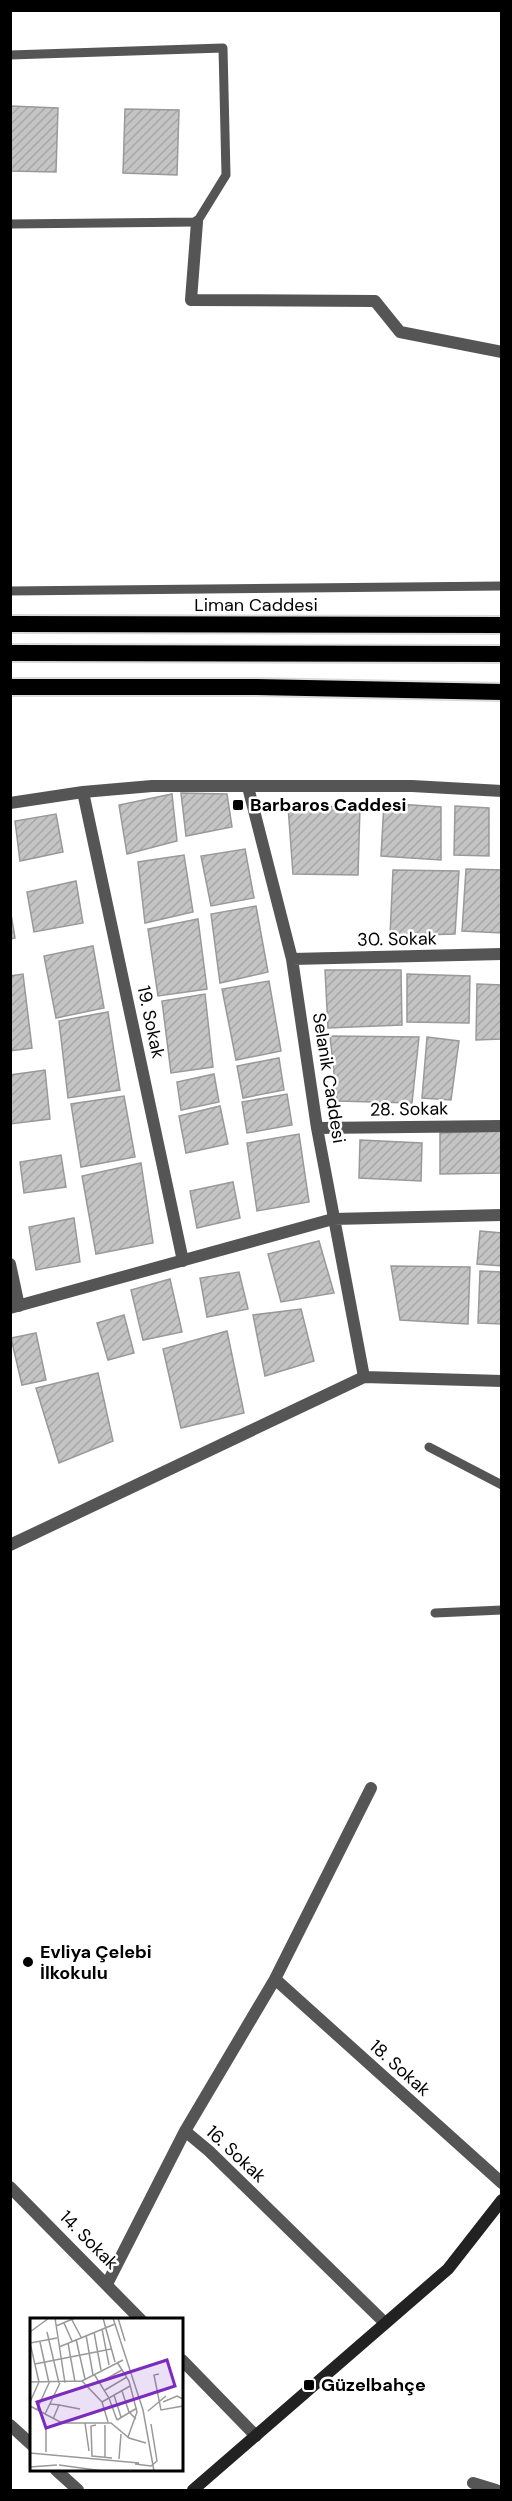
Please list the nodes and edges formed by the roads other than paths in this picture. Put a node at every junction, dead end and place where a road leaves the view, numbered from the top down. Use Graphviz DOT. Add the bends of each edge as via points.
graph roads {
  1 [pos="10,55"];
  2 [pos="197,222"];
  3 [pos="10,224"];
  4 [pos="501,352"];
  5 [pos="501,586"];
  6 [pos="10,591"];
  7 [pos="10,624"];
  8 [pos="501,625"];
  9 [pos="10,653"];
  10 [pos="501,654"];
  11 [pos="10,687"];
  12 [pos="501,692"];
  13 [pos="248,787"];
  14 [pos="83,792"];
  15 [pos="501,792"];
  16 [pos="10,803"];
  17 [pos="501,954"];
  18 [pos="292,959"];
  19 [pos="501,1126"];
  20 [pos="317,1128"];
  21 [pos="501,1215"];
  22 [pos="333,1219"];
  23 [pos="183,1261"];
  24 [pos="10,1264"];
  25 [pos="15,1307"];
  26 [pos="364,1377"];
  27 [pos="501,1381"];
  28 [pos="429,1447"];
  29 [pos="501,1485"];
  30 [pos="10,1545"];
  31 [pos="501,1610"];
  32 [pos="435,1613"];
  33 [pos="371,1788"];
  34 [pos="274,1978"];
  35 [pos="185,2131"];
  36 [pos="501,2183"];
  37 [pos="10,2187"];
  38 [pos="501,2200"];
  39 [pos="107,2284"];
  40 [pos="140,2318"];
  41 [pos="385,2323"];
  42 [pos="183,2361"];
  43 [pos="10,2425"];
  44 [pos="256,2436"];
  45 [pos="30,2443"];
  46 [pos="58,2471"];
  47 [pos="473,2483"];
  48 [pos="78,2490"];
  49 [pos="193,2490"];
  50 [pos="496,2490"];
  1 -- 2 [label="lane" via="223,48 226,175"];
  2 -- 3 [label="lane"];
  2 -- 4 [label="street" via="191,300 375,301 400,332"];
  5 -- 6 [label="lane"];
  7 -- 8 [label="highway, Liman Caddesi"];
  9 -- 10 [label="highway"];
  11 -- 12 [label="highway"];
  13 -- 14 [label="street" via="152,786"];
  13 -- 15 [label="street" via="412,786"];
  13 -- 18 [label="street, Selanik Caddesi"];
  14 -- 16 [label="street"];
  14 -- 23 [label="street, 19. Sokak"];
  17 -- 18 [label="street, 30. Sokak"];
  18 -- 20 [label="street, Selanik Caddesi"];
  19 -- 20 [label="street, 28. Sokak"];
  20 -- 22 [label="street, Selanik Caddesi"];
  21 -- 22 [label="street"];
  22 -- 23 [label="street"];
  22 -- 26 [label="street, Selanik Caddesi"];
  23 -- 25 [label="street"];
  24 -- 25 [label="street"];
  26 -- 27 [label="street"];
  26 -- 30 [label="street"];
  28 -- 29 [label="lane"];
  31 -- 32 [label="lane"];
  33 -- 34 [label="street"];
  34 -- 35 [label="street"];
  34 -- 36 [label="street, 18. Sokak"];
  35 -- 39 [label="street, 16. Sokak"];
  35 -- 41 [label="street, 16. Sokak"];
  37 -- 39 [label="street, 14. Sokak"];
  38 -- 41 [label="main road" via="448,2269"];
  39 -- 40 [label="street, 14. Sokak"];
  41 -- 44 [label="main road"];
  42 -- 44 [label="street"];
  43 -- 45 [label="street"];
  44 -- 49 [label="main road"];
  46 -- 48 [label="street"];
  47 -- 50 [label="street"];
}
